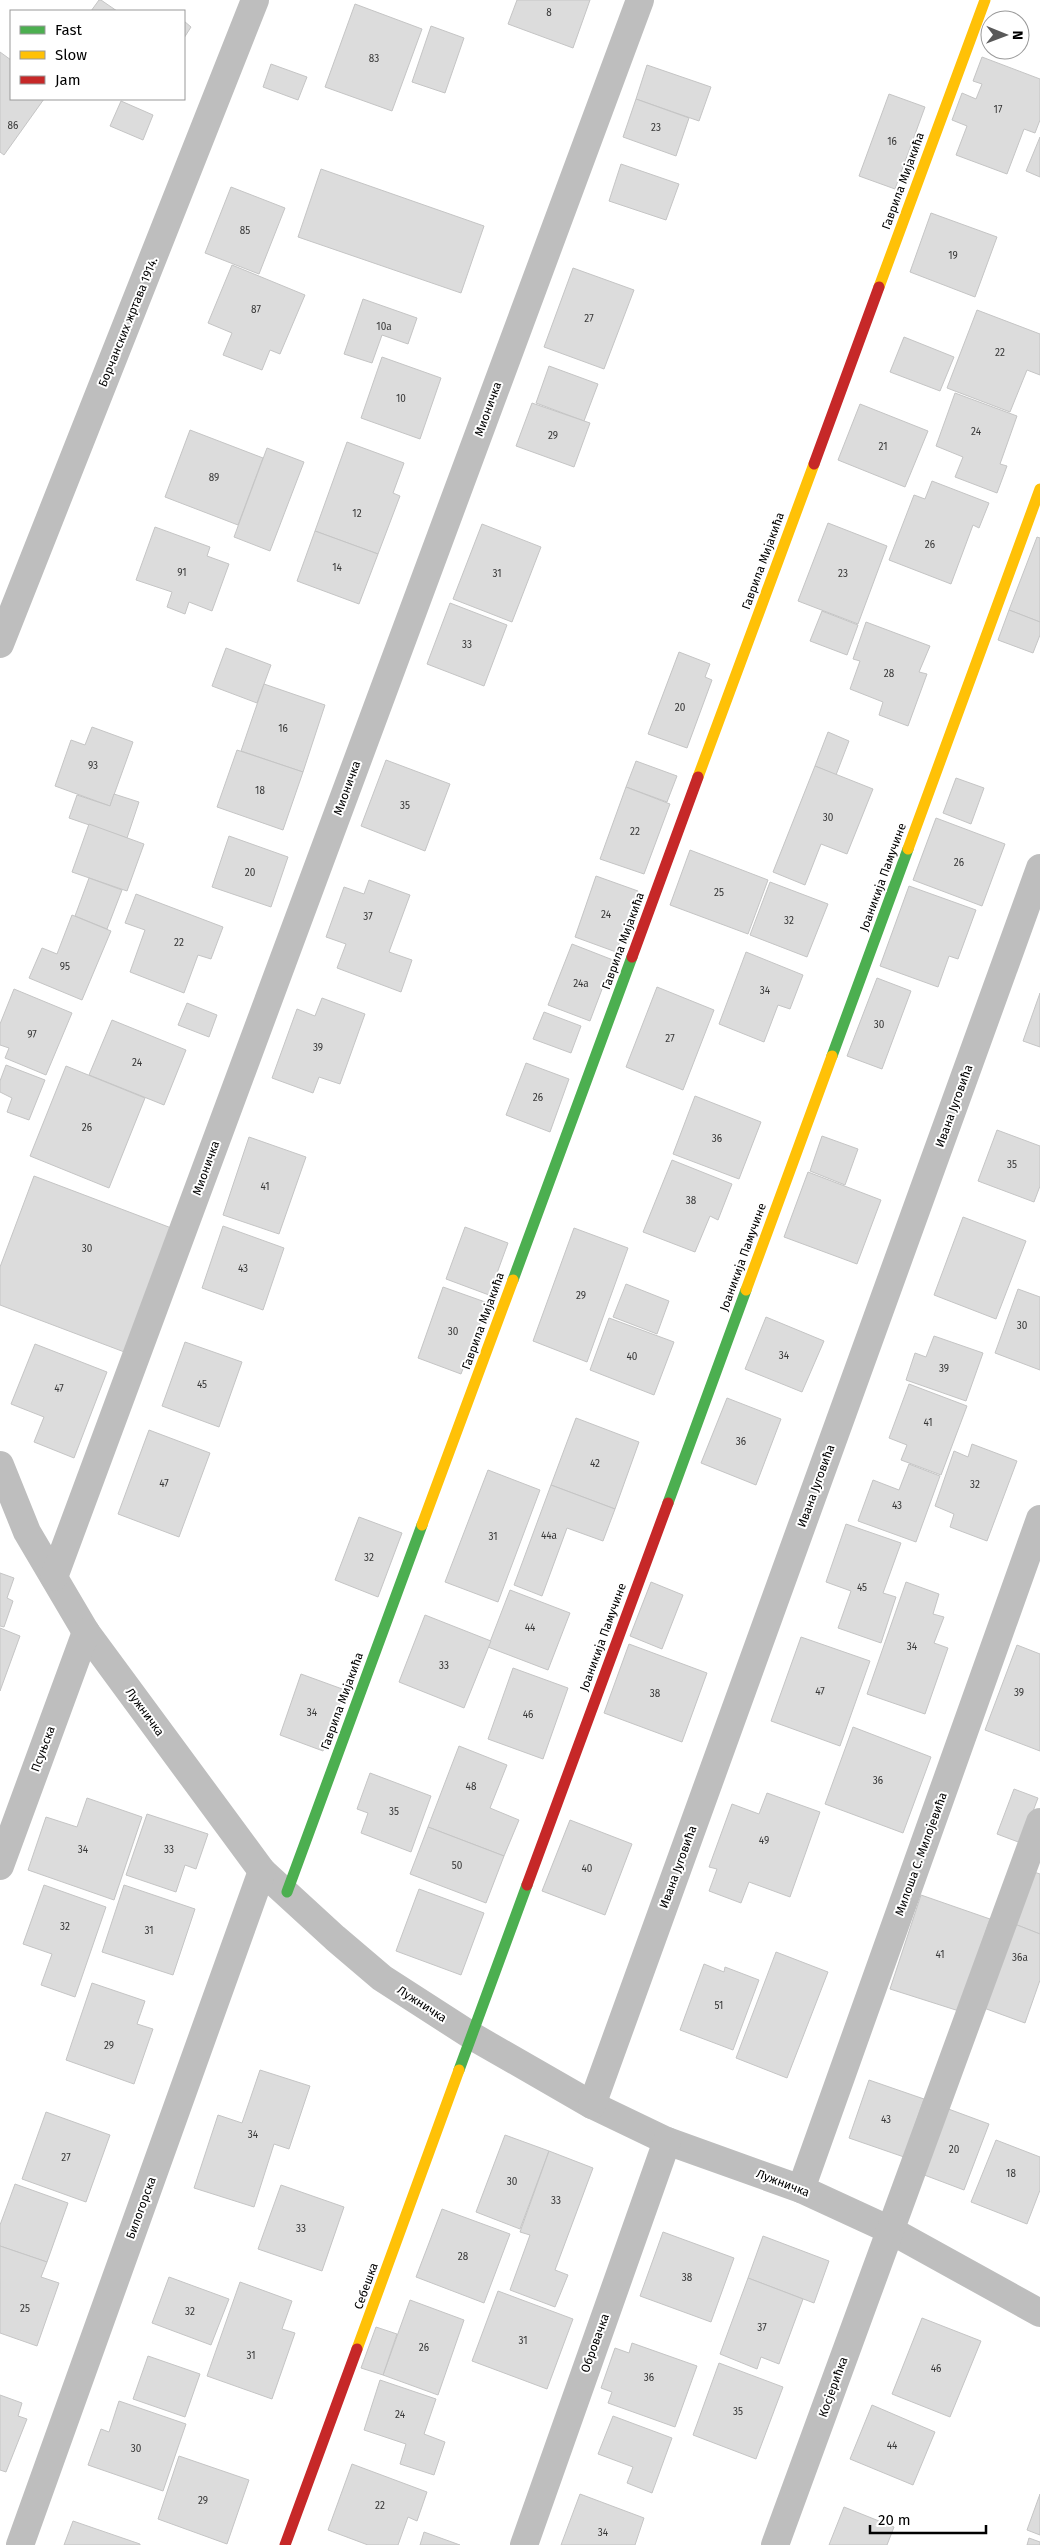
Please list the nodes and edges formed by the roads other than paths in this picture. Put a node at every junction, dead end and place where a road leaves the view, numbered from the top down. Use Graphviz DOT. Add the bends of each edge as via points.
graph roads {
  1 [pos="255,0"];
  2 [pos="640,0"];
  3 [pos="985,0"];
  4 [pos="1040,489"];
  5 [pos="0,644"];
  6 [pos="1040,868"];
  7 [pos="0,1465"];
  8 [pos="1040,1519"];
  9 [pos="54,1577"];
  10 [pos="86,1632"];
  11 [pos="1040,1822"];
  12 [pos="0,1866"];
  13 [pos="262,1870"];
  14 [pos="286,1892"];
  15 [pos="472,2036"];
  16 [pos="592,2105"];
  17 [pos="667,2141"];
  18 [pos="802,2189"];
  19 [pos="890,2230"];
  20 [pos="1040,2313"];
  21 [pos="20,2545"];
  22 [pos="286,2545"];
  23 [pos="524,2545"];
  24 [pos="775,2545"];
  1 -- 5 [label="street, Борчанских жртава 1914."];
  2 -- 9 [label="street, Мионичка"];
  3 -- 14 [label="street, Гаврила Мијакића"];
  4 -- 15 [label="street, Јоаникија Памучине"];
  6 -- 16 [label="street, Ивана Југовића"];
  7 -- 9 [label="street, Лужничка" via="27,1532"];
  8 -- 18 [label="street, Милоша С. Милојевића"];
  9 -- 10 [label="street, Лужничка"];
  10 -- 12 [label="street, Псуњска"];
  10 -- 13 [label="street, Лужничка"];
  11 -- 19 [label="street, Косјерићка"];
  13 -- 14 [label="street, Лужничка"];
  13 -- 21 [label="street, Билогорска"];
  14 -- 15 [label="street, Лужничка" via="382,1978"];
  15 -- 16 [label="street, Лужничка"];
  15 -- 22 [label="street, Себешка"];
  16 -- 17 [label="street, Лужничка"];
  17 -- 18 [label="street, Лужничка"];
  17 -- 23 [label="street, Обровачка"];
  18 -- 19 [label="street, Лужничка"];
  19 -- 20 [label="street, Лужничка"];
  19 -- 24 [label="street, Косјерићка"];
}
